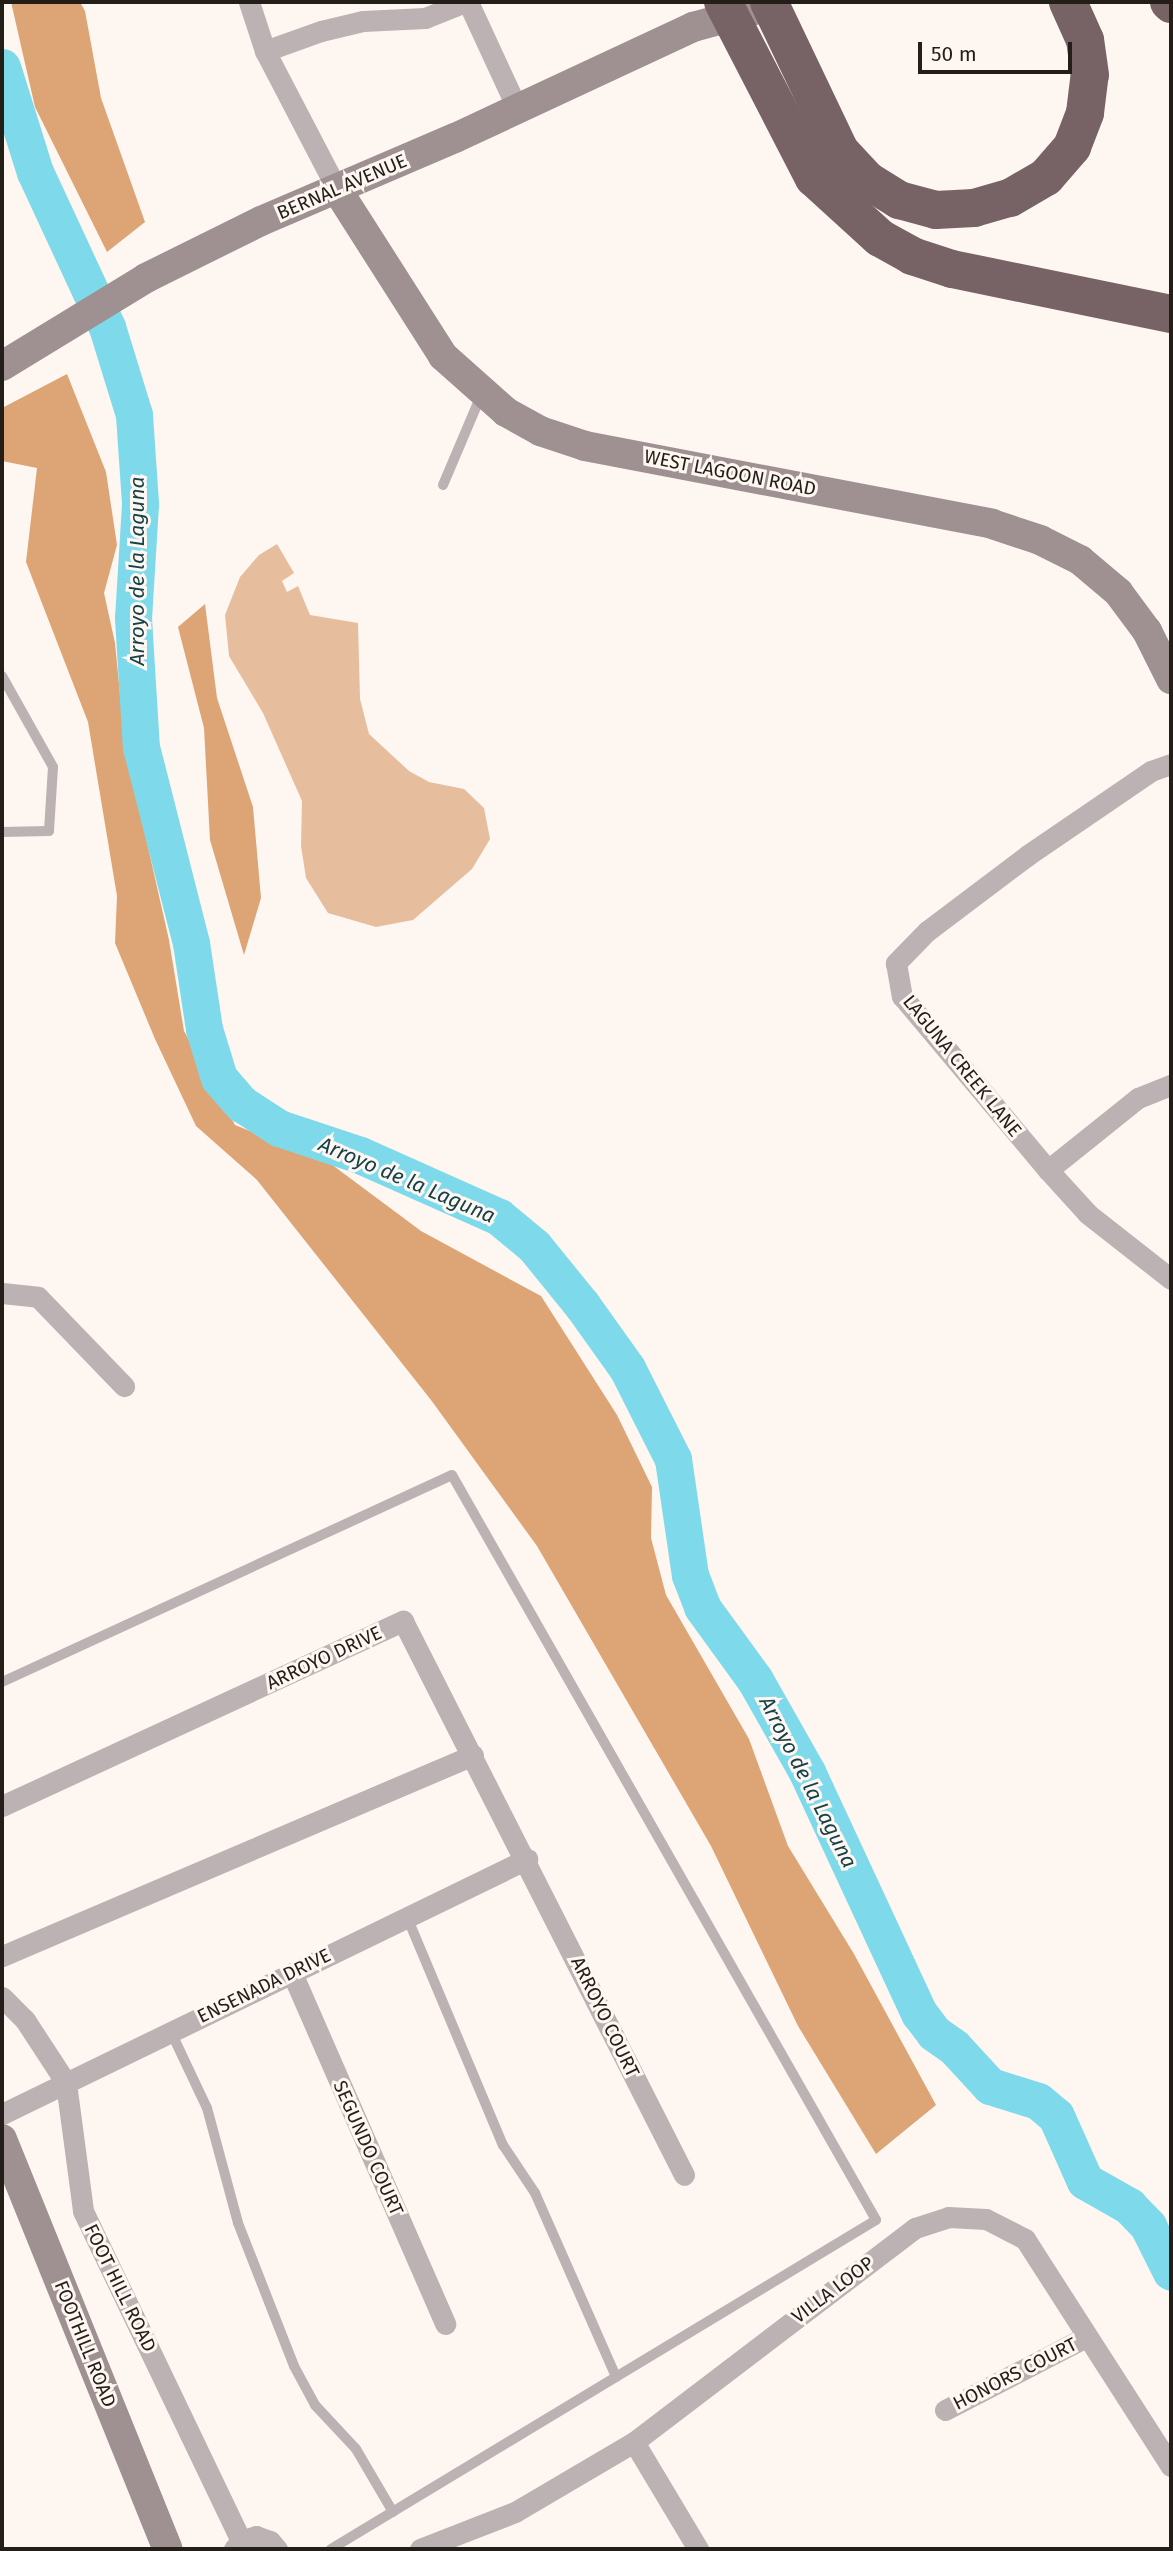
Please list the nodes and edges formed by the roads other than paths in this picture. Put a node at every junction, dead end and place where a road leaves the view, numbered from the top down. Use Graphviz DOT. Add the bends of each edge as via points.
graph roads {
  1 [pos="248,2"];
  2 [pos="467,2"];
  3 [pos="770,2"];
  4 [pos="1068,2"];
  5 [pos="722,8"];
  6 [pos="265,51"];
  7 [pos="518,110"];
  8 [pos="338,191"];
  9 [pos="1171,314"];
  10 [pos="2,366"];
  11 [pos="482,393"];
  12 [pos="443,485"];
  13 [pos="2,676"];
  14 [pos="1171,679"];
  15 [pos="1171,764"];
  16 [pos="2,832"];
  17 [pos="1171,1085"];
  18 [pos="1048,1170"];
  19 [pos="1171,1279"];
  20 [pos="2,1293"];
  21 [pos="124,1386"];
  22 [pos="2,1682"];
  23 [pos="473,1755"];
  24 [pos="2,1806"];
  25 [pos="527,1859"];
  26 [pos="407,1917"];
  27 [pos="2,1956"];
  28 [pos="292,1973"];
  29 [pos="2,1997"];
  30 [pos="171,2032"];
  31 [pos="66,2083"];
  32 [pos="2,2114"];
  33 [pos="2,2139"];
  34 [pos="684,2175"];
  35 [pos="445,2324"];
  36 [pos="1086,2337"];
  37 [pos="616,2377"];
  38 [pos="945,2410"];
  39 [pos="634,2442"];
  40 [pos="1171,2466"];
  41 [pos="393,2512"];
  42 [pos="238,2545"];
  43 [pos="168,2549"];
  44 [pos="277,2549"];
  45 [pos="331,2549"];
  46 [pos="420,2549"];
  47 [pos="698,2549"];
  1 -- 6 [label="street"];
  2 -- 6 [label="street" via="425,18 363,21 321,30"];
  2 -- 7 [label="street"];
  3 -- 4 [label="highway" via="840,151 867,180 899,200 936,210 974,208 1010,198 1046,177 1072,146 1086,113 1090,75 1085,40"];
  3 -- 5 [label="main road, BERNAL AVENUE"];
  5 -- 7 [label="main road, BERNAL AVENUE" via="693,27"];
  5 -- 9 [label="highway" via="814,178 880,238 912,256 952,269"];
  6 -- 8 [label="street"];
  7 -- 8 [label="main road, BERNAL AVENUE"];
  8 -- 10 [label="main road, BERNAL AVENUE" via="261,221 146,278"];
  8 -- 11 [label="main road, WEST LAGOON ROAD" via="443,356"];
  11 -- 12 [label="lane"];
  11 -- 14 [label="main road, WEST LAGOON ROAD" via="540,431 585,446 992,524 1040,540 1080,561 1118,592 1147,631"];
  13 -- 16 [label="lane" via="53,767 49,831"];
  15 -- 18 [label="street, LAGUNA CREEK LANE" via="1151,771 1028,855 927,931 896,962 902,996"];
  17 -- 18 [label="street" via="1138,1098"];
  18 -- 19 [label="street, LAGUNA CREEK LANE" via="1088,1214"];
  20 -- 21 [label="street" via="38,1297"];
  22 -- 37 [label="lane" via="452,1475 876,2220"];
  23 -- 24 [label="street, ARROYO DRIVE" via="403,1621"];
  23 -- 25 [label="street, ARROYO DRIVE"];
  23 -- 27 [label="street"];
  25 -- 26 [label="street, ENSENADA DRIVE"];
  25 -- 34 [label="street, ARROYO COURT"];
  26 -- 28 [label="street, ENSENADA DRIVE"];
  26 -- 37 [label="lane" via="503,2145 536,2193"];
  28 -- 30 [label="street, ENSENADA DRIVE"];
  28 -- 35 [label="street, SEGUNDO COURT"];
  29 -- 31 [label="street, FOOT HILL ROAD" via="24,2020"];
  30 -- 31 [label="street, ENSENADA DRIVE"];
  30 -- 41 [label="lane" via="207,2108 234,2212 294,2366 316,2405 356,2449"];
  31 -- 32 [label="street, ENSENADA DRIVE"];
  31 -- 42 [label="street, FOOT HILL ROAD" via="83,2211"];
  33 -- 43 [label="main road, FOOTHILL ROAD"];
  36 -- 38 [label="street, HONORS COURT"];
  36 -- 39 [label="street, VILLA LOOP" via="1025,2239 986,2219 948,2217 915,2228"];
  36 -- 40 [label="street, VILLA LOOP"];
  37 -- 41 [label="lane"];
  39 -- 46 [label="street, VILLA LOOP" via="515,2512"];
  39 -- 47 [label="street"];
  41 -- 45 [label="lane"];
  42 -- 44 [label="street, FOOT HILL ROAD" via="256,2536"];
}
